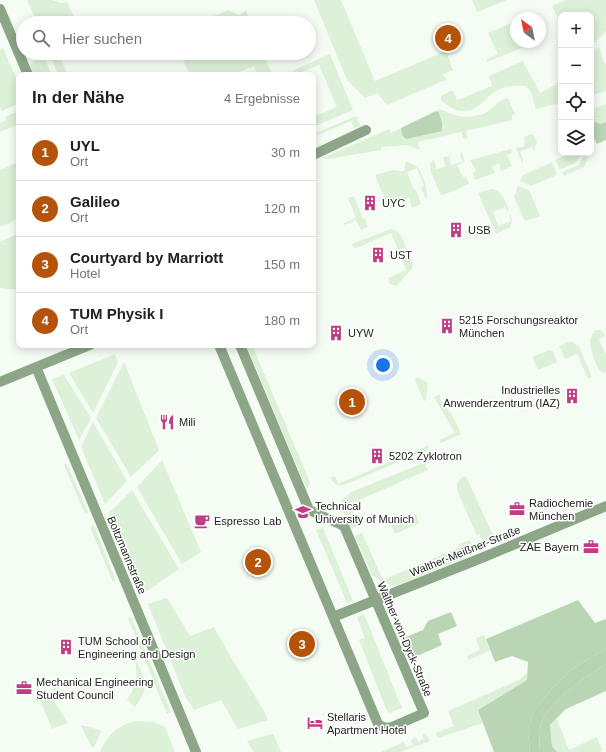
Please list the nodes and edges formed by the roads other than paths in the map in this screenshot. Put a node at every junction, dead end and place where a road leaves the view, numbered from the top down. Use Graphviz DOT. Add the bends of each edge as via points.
graph roads {
  1 [pos="0,9"];
  2 [pos="16,47"];
  3 [pos="22,60"];
  4 [pos="27,72"];
  5 [pos="366,130"];
  6 [pos="316,154"];
  7 [pos="83,348"];
  8 [pos="221,348"];
  9 [pos="241,348"];
  10 [pos="36,367"];
  11 [pos="0,382"];
  12 [pos="606,506"];
  13 [pos="376,601"];
  14 [pos="333,617"];
  15 [pos="196,752"];
  1 -- 2 [label="street"];
  3 -- 4 [label="street"];
  5 -- 6 [label="street"];
  7 -- 10 [label="street"];
  8 -- 14 [label="street, Walther-von-Dyck-Straße"];
  9 -- 13 [label="street, Walther-von-Dyck-Straße" via="309,510 344,526"];
  10 -- 11 [label="street"];
  10 -- 15 [label="street, Boltzmannstraße"];
  12 -- 13 [label="street, Walther-Meißner-Straße"];
  13 -- 14 [label="street, Walther-Meißner-Straße"];
  13 -- 14 [label="street, Walther-von-Dyck-Straße" via="424,713 392,727 385,728 378,724"];
}
